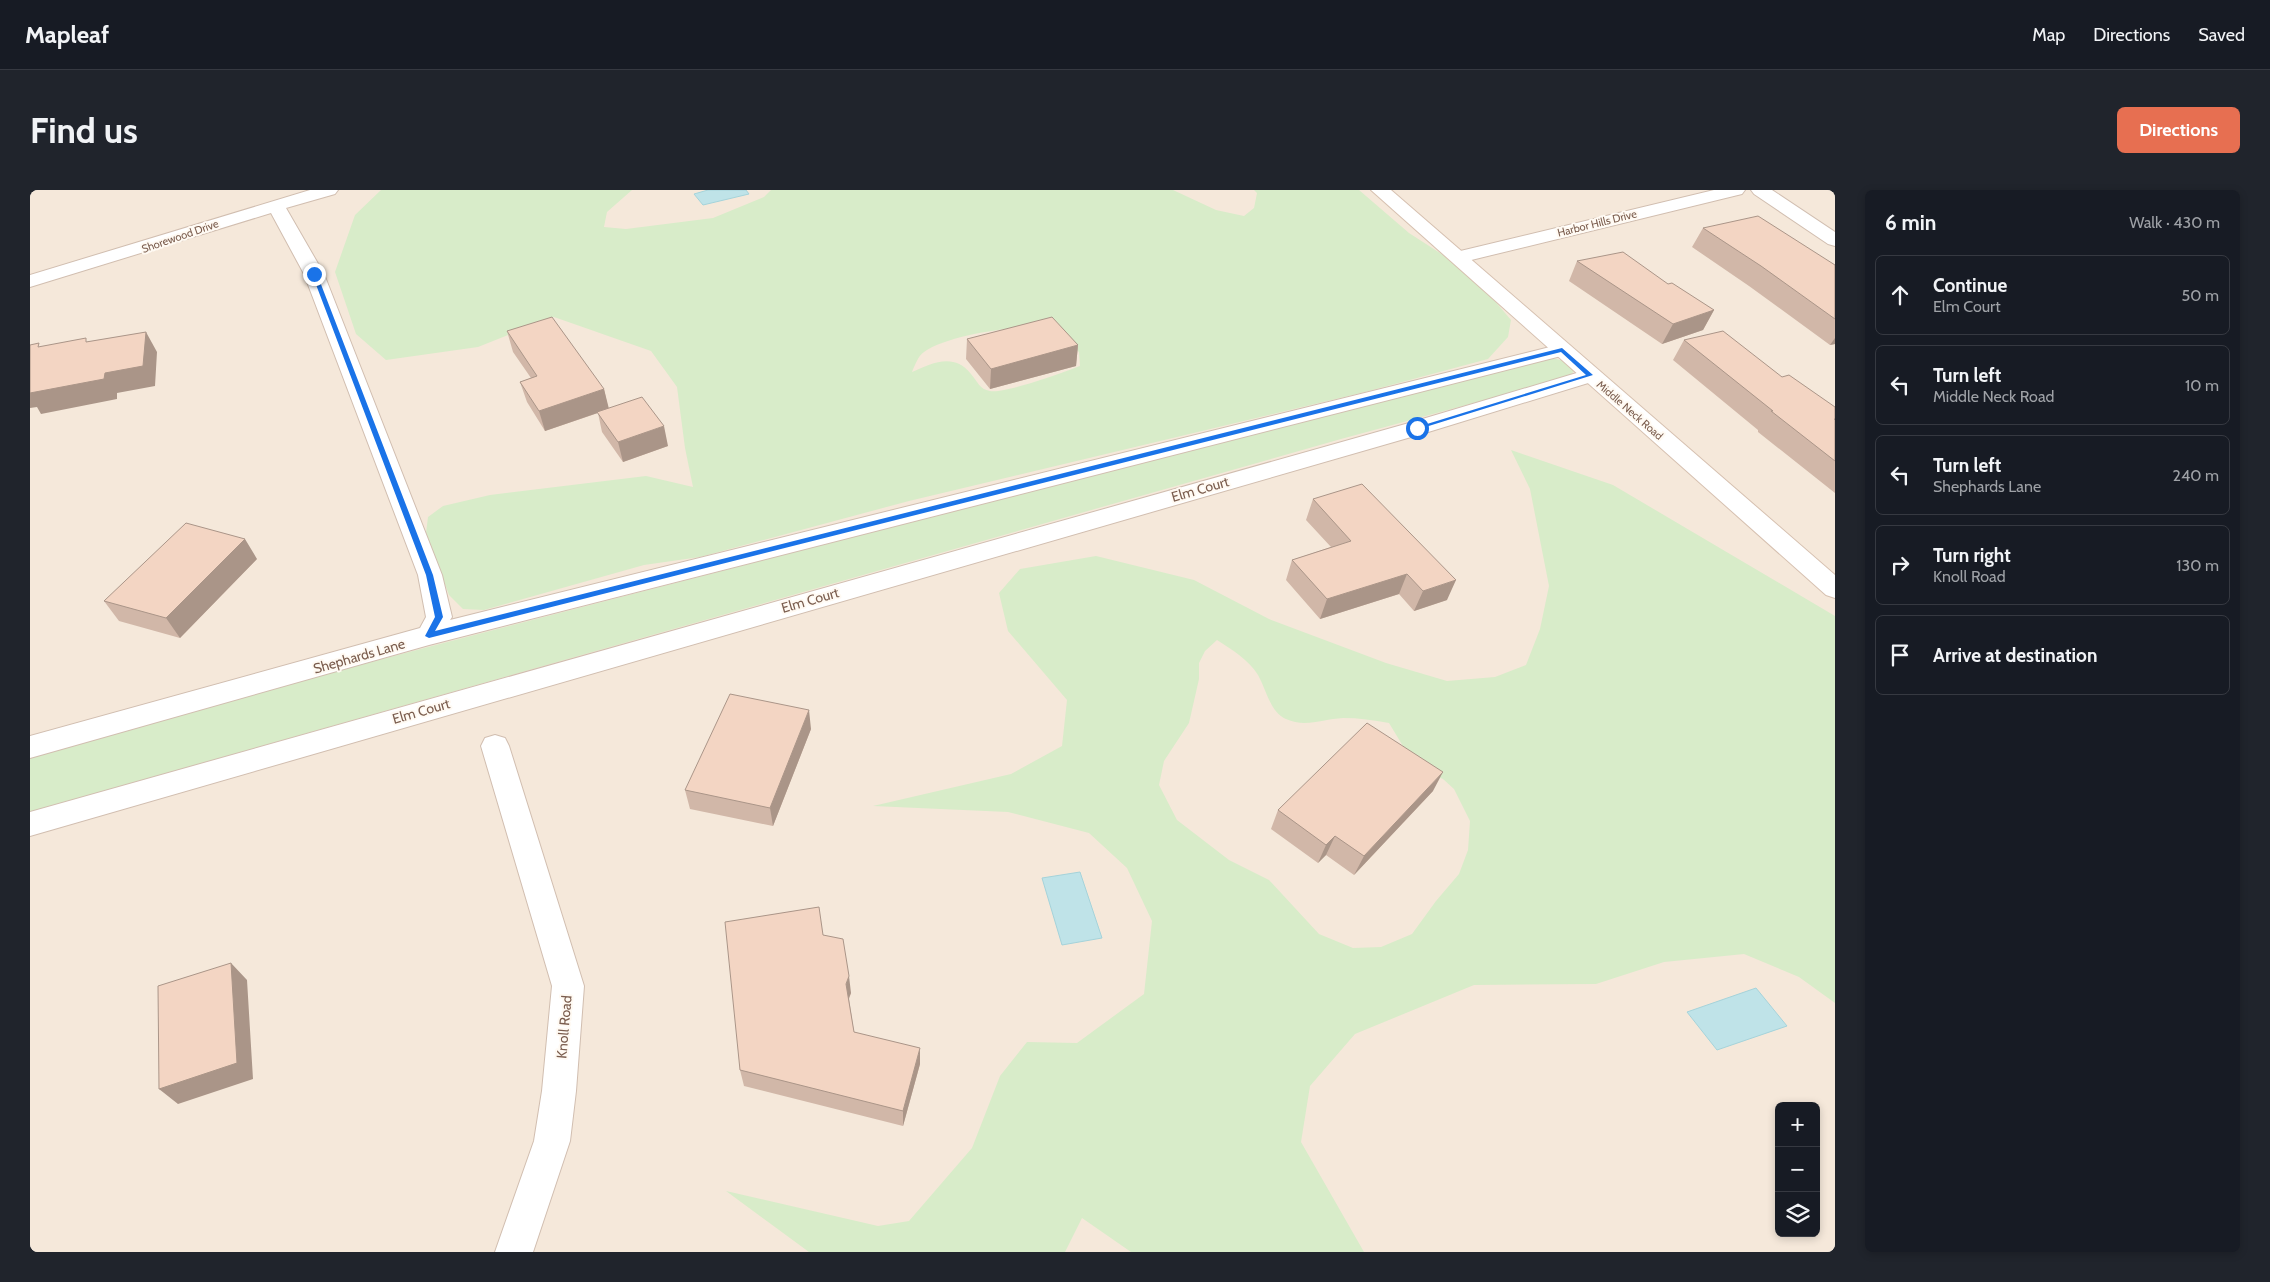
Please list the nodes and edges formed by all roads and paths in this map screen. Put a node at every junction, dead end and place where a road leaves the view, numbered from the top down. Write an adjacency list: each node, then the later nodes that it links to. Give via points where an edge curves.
1 (330, 190): 5 (street, Shorewood Drive)
2 (1380, 190): 7 (street, Middle Neck Road)
3 (1736, 190): 7 (street, Harbor Hills Drive)
4 (1760, 190): 6 (street)
5 (276, 206): 8 (street, Shorewood Drive); 12 (street, via 314,274 430,575 439,617)
6 (1835, 240)
7 (1459, 257): 9 (street, Middle Neck Road)
8 (30, 281)
9 (1562, 350): 10 (street, Middle Neck Road); 12 (street, Shephards Lane)
10 (1590, 375): 11 (street, Middle Neck Road); 15 (street, Elm Court, via 1417,428)
11 (1835, 589)
12 (429, 636): 14 (street, Shephards Lane)
13 (495, 746): 16 (street, Knoll Road, via 568,986 552,1142)
14 (30, 747)
15 (30, 824)
16 (514, 1252)

